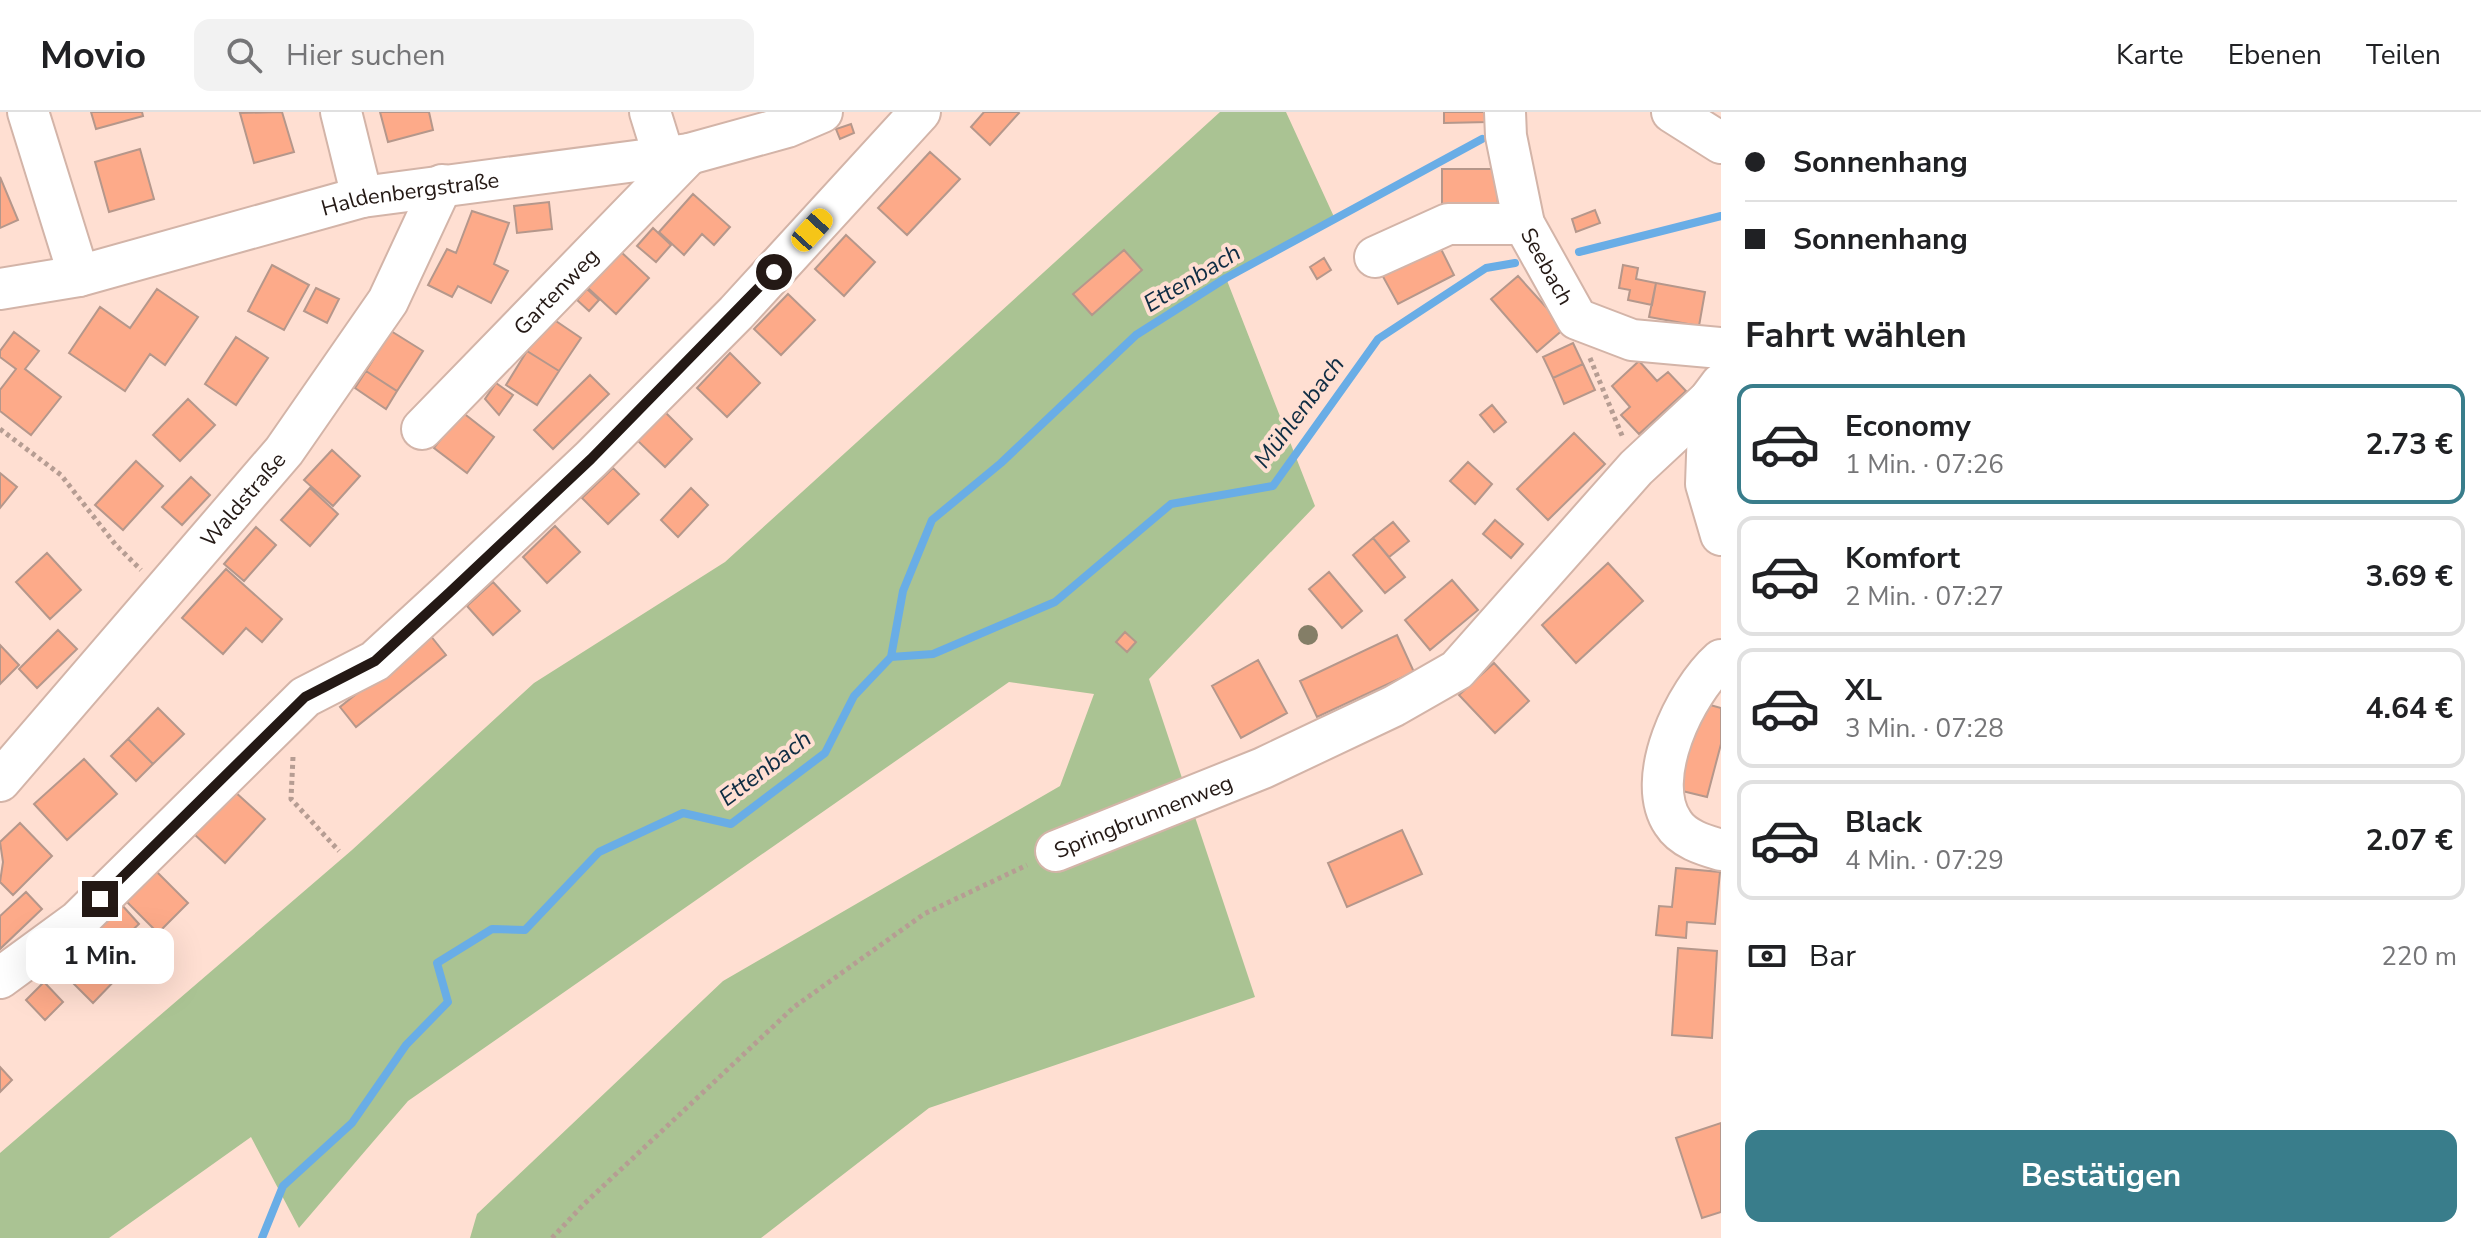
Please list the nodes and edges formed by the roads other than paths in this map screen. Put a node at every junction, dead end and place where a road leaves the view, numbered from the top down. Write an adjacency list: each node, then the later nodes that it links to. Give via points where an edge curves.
1 (28, 112): 14 (street)
2 (341, 112): 11 (street)
3 (650, 112): 9 (street)
4 (822, 112): 9 (street, Haldenbergstraße, via 787,127)
5 (920, 112): 24 (street, via 736,313 591,459 375,661 305,697 78,921)
6 (1505, 112): 12 (street, Seebach)
7 (1672, 112): 8 (street)
8 (1721, 143)
9 (676, 155): 10 (street, Haldenbergstraße); 18 (street, Gartenweg)
10 (442, 185): 11 (street, Haldenbergstraße); 21 (street, Waldstraße, via 388,301 284,451)
11 (362, 197): 14 (street, Haldenbergstraße)
12 (1524, 224): 13 (street, via 1448,224); 16 (street, Seebach, via 1577,319 1632,340)
13 (1375, 257)
14 (79, 276): 15 (street, Haldenbergstraße)
15 (0, 289)
16 (1721, 348)
17 (1715, 392): 19 (street, via 1706,484); 23 (street, Springbrunnenweg, via 1636,468 1457,670 1263,768)
18 (422, 429)
19 (1721, 535)
20 (1721, 660): 22 (street, via 1675,723 1660,795 1673,825 1694,841)
21 (0, 781)
22 (1721, 850)
23 (1056, 851)
24 (0, 978)

